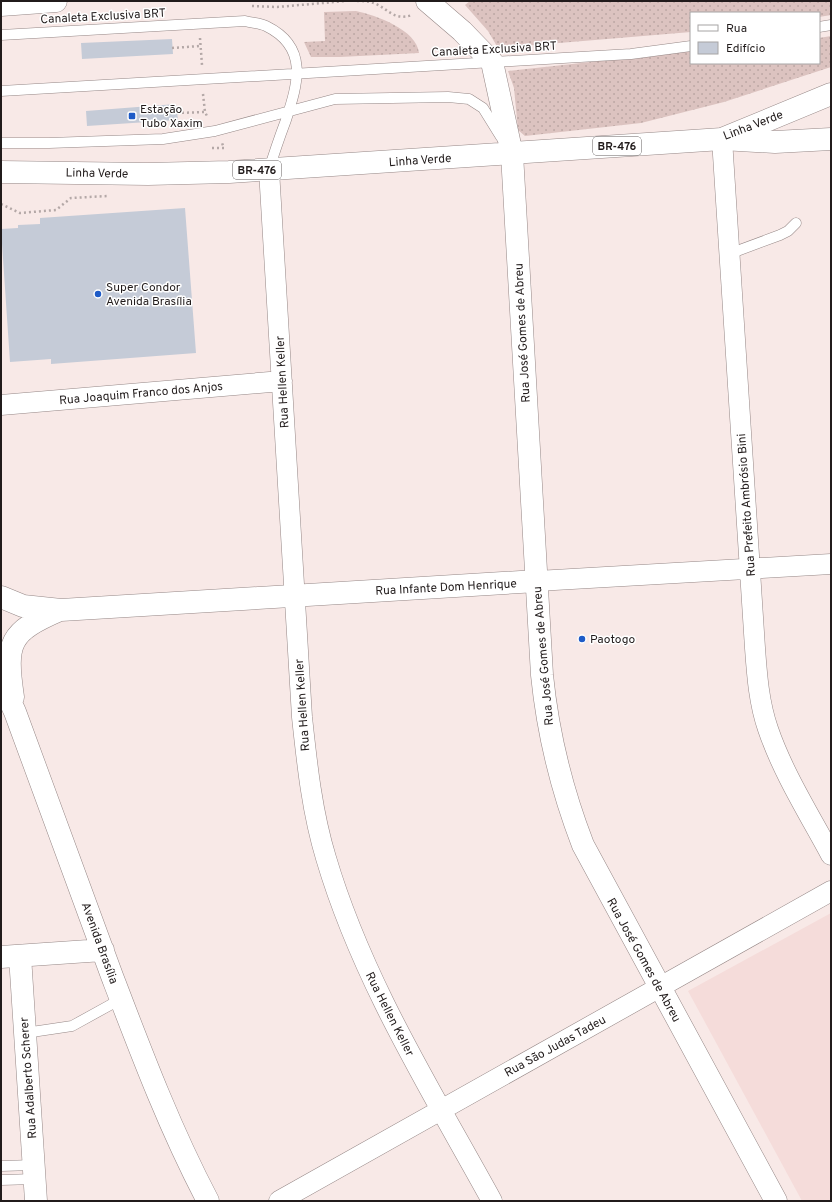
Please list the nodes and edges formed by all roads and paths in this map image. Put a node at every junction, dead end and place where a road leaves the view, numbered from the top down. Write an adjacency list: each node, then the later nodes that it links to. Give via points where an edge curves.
1 (56, 1): 4 (main road)
2 (346, 1): 5 (path, via 277,6)
3 (357, 1): 6 (path, via 371,2 400,17)
4 (1, 4)
5 (247, 5)
6 (421, 8): 13 (main road, via 462,31)
7 (831, 25): 8 (lane)
8 (820, 27)
9 (1, 35): 14 (lane, Canaleta Exclusiva BRT, via 245,21 265,26 282,37 294,54)
10 (200, 46): 12 (path)
11 (690, 46): 13 (lane, Canaleta Exclusiva BRT, via 631,54)
12 (172, 48)
13 (492, 62): 14 (lane, Canaleta Exclusiva BRT); 23 (main road, Rua José Gomes de Abreu)
14 (298, 74): 15 (lane, Canaleta Exclusiva BRT); 17 (lane, Canaleta Exclusiva BRT)
15 (1, 91)
16 (831, 94): 20 (main road, Linha Verde / BR-476)
17 (289, 111): 22 (lane, via 216,131 162,140); 23 (lane, via 335,99 448,96 469,99 483,108); 24 (lane, Canaleta Exclusiva BRT)
18 (205, 112): 19 (path)
19 (177, 113)
20 (722, 139): 21 (main road, via 775,142); 23 (main road, Linha Verde / BR-476); 29 (street, Rua Prefeito Ambrósio Bini)
21 (831, 139)
22 (1, 143)
23 (512, 154): 24 (main road, Linha Verde / BR-476); 34 (main road, Rua José Gomes de Abreu)
24 (269, 170): 25 (main road, Linha Verde / BR-476, via 185,174); 30 (street, Rua Hellen Keller)
25 (1, 172)
26 (1, 204): 27 (path, via 20,213)
27 (56, 210)
28 (796, 223): 29 (lane, via 780,235)
29 (729, 254): 33 (street, Rua Prefeito Ambrósio Bini)
30 (282, 381): 31 (street, Rua Joaquim Franco dos Anjos); 35 (street, Rua Hellen Keller)
31 (1, 405)
32 (831, 564): 33 (street, Rua Infante Dom Henrique)
33 (750, 568): 34 (street, Rua Infante Dom Henrique); 40 (street, Rua Prefeito Ambrósio Bini, via 757,675 768,729 791,782)
34 (537, 581): 35 (main road, Rua Infante Dom Henrique); 44 (main road, Rua José Gomes de Abreu, via 547,719 569,809 583,845)
35 (295, 596): 37 (main road, Rua Infante Dom Henrique); 47 (street, Rua Hellen Keller, via 306,755 325,857 370,977)
36 (1, 597): 37 (main road, Rua Infante Dom Henrique, via 23,606)
37 (61, 610): 39 (main road, Rua Infante Dom Henrique, via 22,630 10,649 9,667)
38 (1, 681): 39 (main road, Avenida Brasília)
39 (15, 712): 42 (main road, Avenida Brasília)
40 (831, 855)
41 (831, 891): 44 (street, Rua São Judas Tadeu)
42 (103, 950): 43 (main road); 45 (main road, Avenida Brasília)
43 (11, 956): 46 (main road, Rua Adalberto Scherer)
44 (659, 988): 47 (street, Rua São Judas Tadeu); 55 (main road, Rua José Gomes de Abreu)
45 (121, 999): 46 (lane, via 72,1026); 52 (main road, Avenida Brasília, via 173,1130)
46 (26, 1032): 49 (main road, Rua Adalberto Scherer)
47 (442, 1110): 53 (street, Rua São Judas Tadeu); 54 (street, Rua Hellen Keller)
48 (1, 1166): 49 (lane)
49 (34, 1172): 50 (lane); 51 (main road, Rua Adalberto Scherer)
50 (1, 1180)
51 (36, 1201)
52 (208, 1201)
53 (279, 1201)
54 (492, 1201)
55 (776, 1201)

